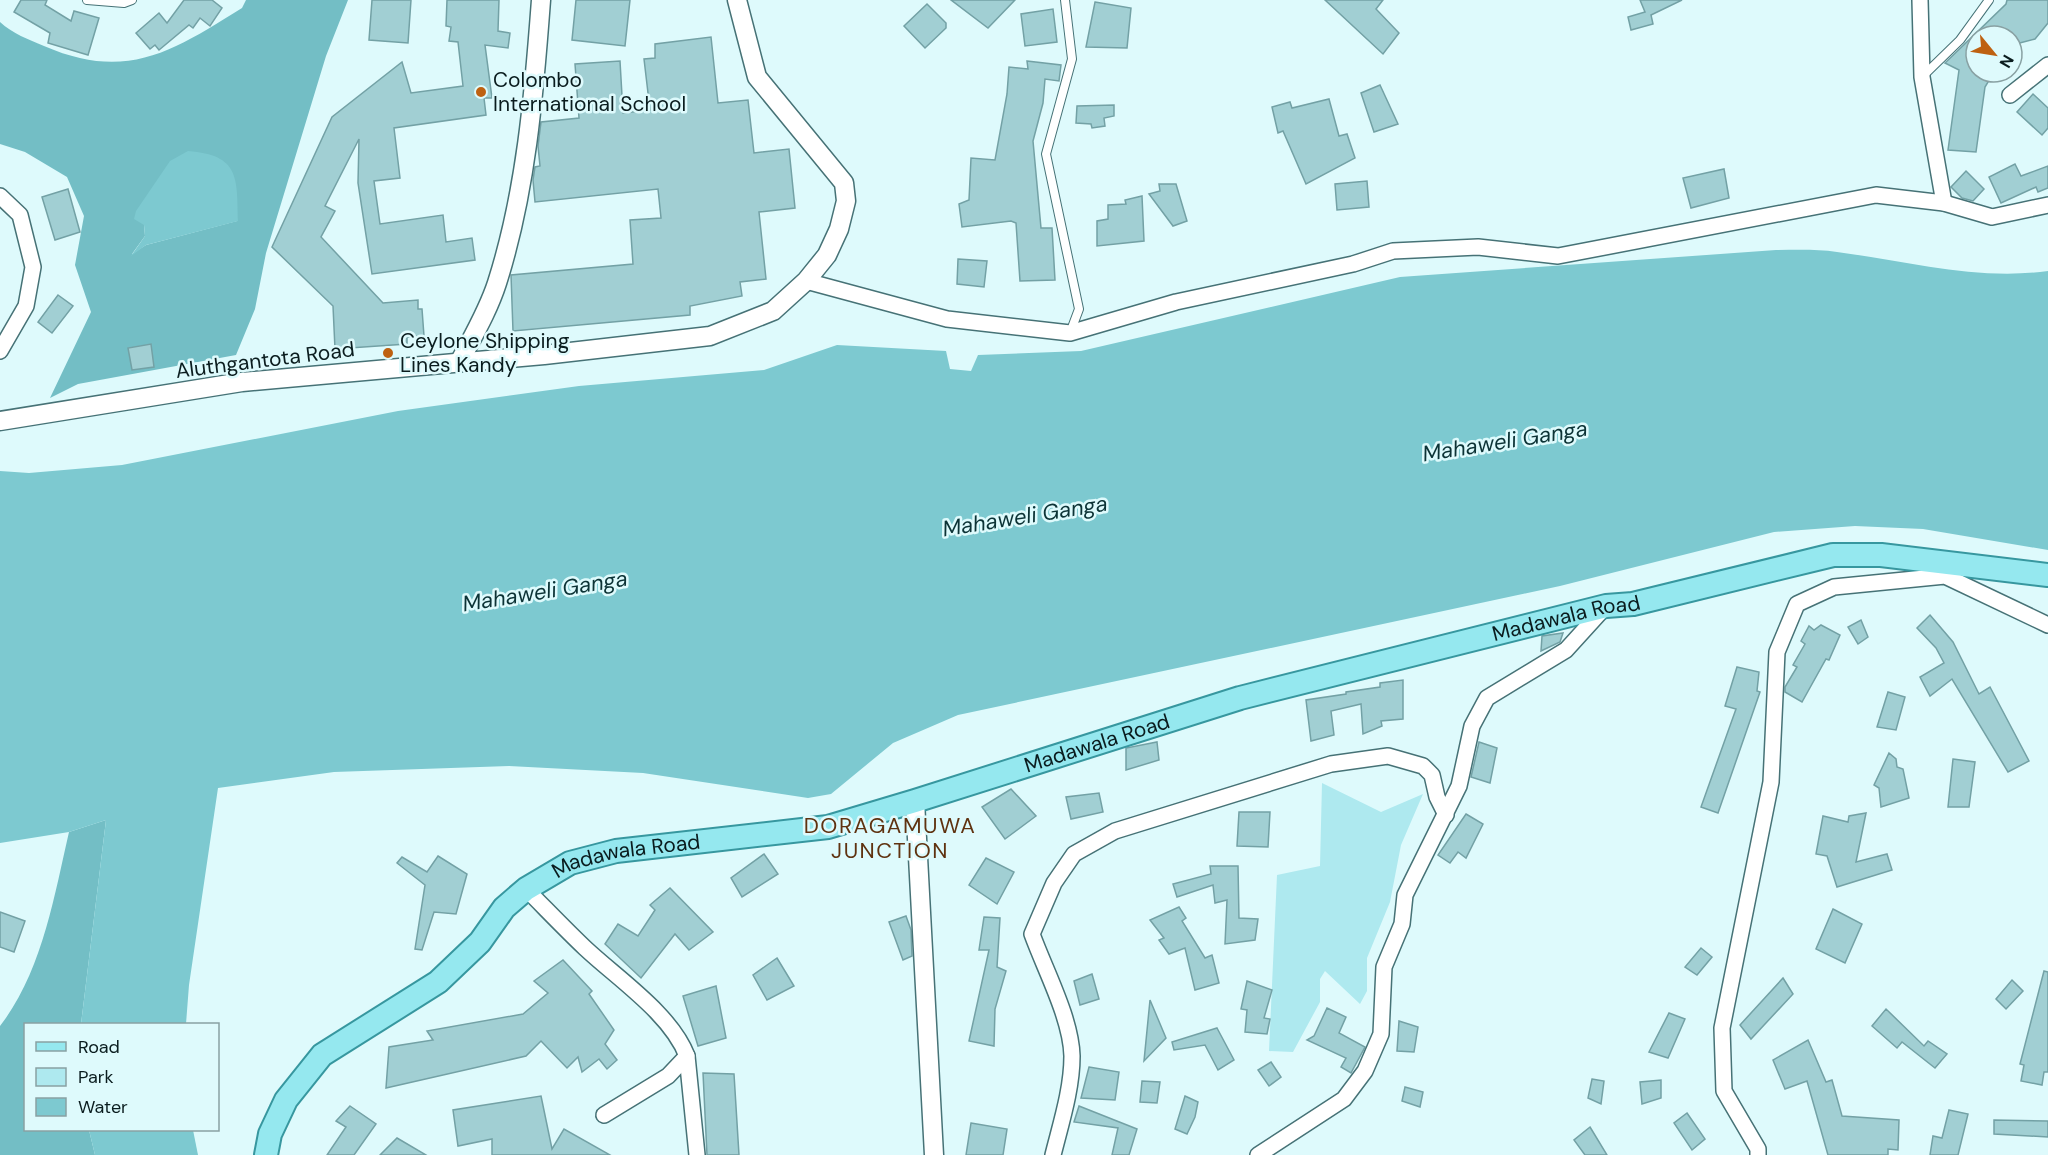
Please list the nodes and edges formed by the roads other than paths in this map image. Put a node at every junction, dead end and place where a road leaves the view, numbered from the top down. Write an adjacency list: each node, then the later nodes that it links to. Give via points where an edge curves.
1 (87, 0): 2 (lane)
2 (132, 0)
3 (541, 0): 17 (street, via 532,111 511,226 497,283)
4 (737, 0): 14 (street, Aluthgantota Road, via 757,77 844,183 846,201 839,229 827,255)
5 (1065, 0): 15 (lane, via 1072,59 1046,154 1079,309)
6 (1920, 0): 9 (street)
7 (1989, 0): 9 (lane, via 1960,40)
8 (2048, 65): 10 (street)
9 (1922, 77): 12 (street)
10 (2010, 95)
11 (0, 196): 16 (street, via 20,216 33,267 26,306)
12 (1944, 203): 13 (street, via 1992,217); 15 (street, via 1876,195 1558,256 1478,247 1393,251 1353,264 1176,302)
13 (2048, 205)
14 (806, 281): 15 (street, via 947,319); 17 (street, Aluthgantota Road, via 773,311 710,336)
15 (1070, 333)
16 (0, 351)
17 (460, 361): 18 (street, Aluthgantota Road, via 242,382)
18 (0, 421)
19 (2048, 575): 20 (main road, Madawala Road, via 1881,555 1833,555 1633,604)
20 (1606, 606): 22 (main road, Madawala Road, via 1240,698); 23 (street, via 1566,650 1486,698 1472,726 1460,786)
21 (2048, 625): 32 (street, via 1945,576 1834,587 1797,604 1777,652 1770,782 1722,1028 1724,1091)
22 (915, 801): 24 (main road, Madawala Road, via 828,827 616,851 570,863); 29 (street)
23 (1446, 815): 30 (street, via 1432,775 1423,766 1388,756 1331,764 1126,828 1074,854 1054,883 1032,934 1066,1023 1072,1055 1068,1095); 31 (street, via 1405,895 1402,924 1384,967 1381,1034 1365,1071 1344,1099)
24 (526, 889): 25 (street, via 658,1015 682,1043); 27 (main road, Madawala Road, via 504,908 480,942 438,982 322,1055 286,1100 270,1134)
25 (687, 1056): 26 (street, via 668,1076); 28 (street)
26 (604, 1115)
27 (266, 1155)
28 (697, 1155)
29 (934, 1155)
30 (1053, 1155)
31 (1258, 1155)
32 (1758, 1155)

